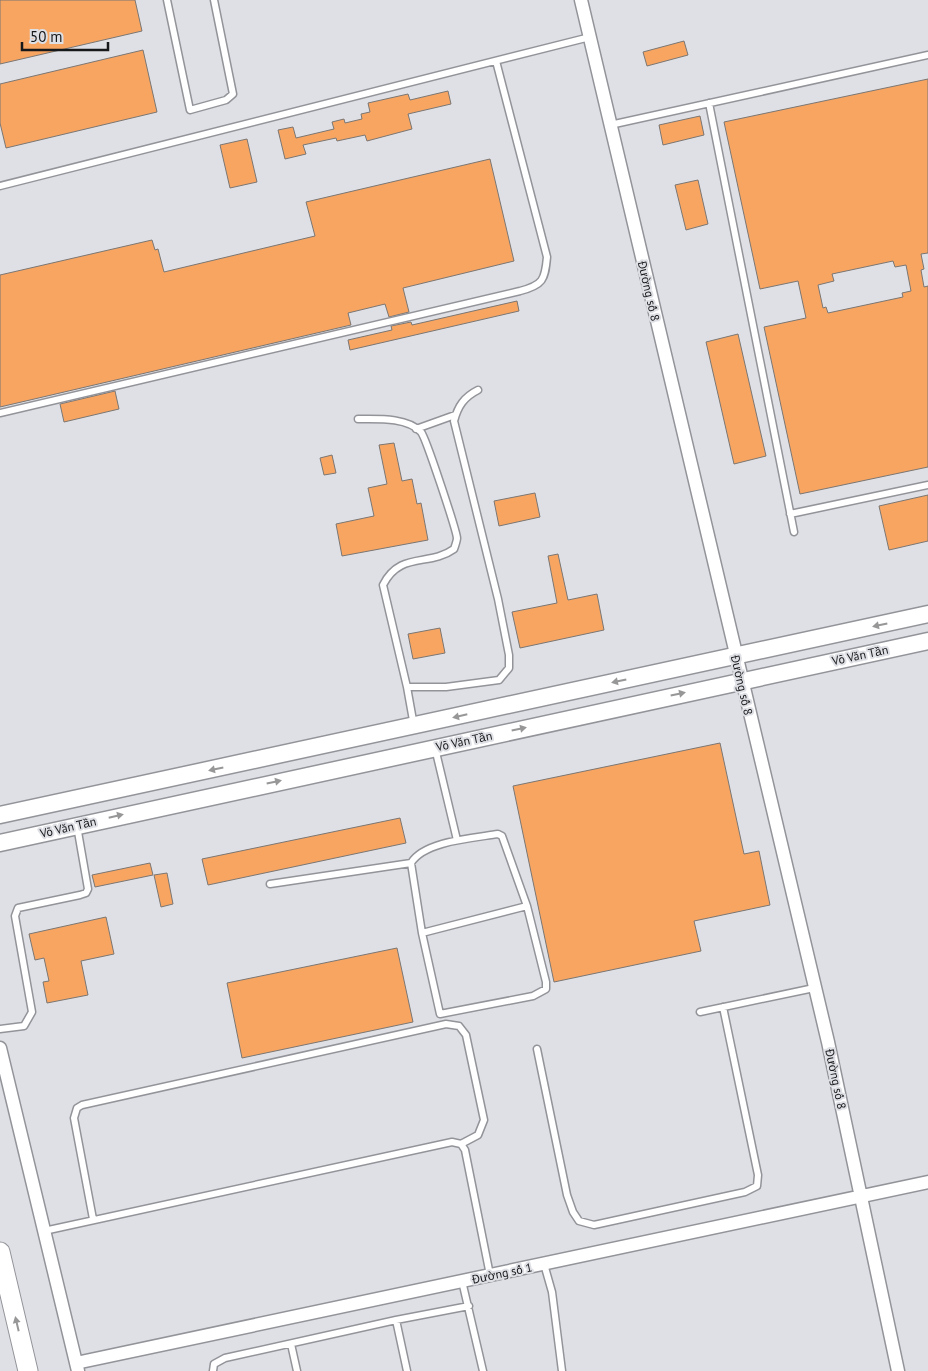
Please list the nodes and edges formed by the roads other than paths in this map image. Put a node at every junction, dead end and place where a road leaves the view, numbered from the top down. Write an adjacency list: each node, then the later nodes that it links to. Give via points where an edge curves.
1 (167, 0): 2 (lane, via 190,110 226,100 233,94)
2 (214, 0)
3 (581, 0): 4 (street, Đường số 8)
4 (590, 37): 6 (lane); 8 (street, Đường số 8)
5 (928, 54): 7 (lane)
6 (496, 61): 9 (lane); 11 (lane, via 547,256 544,277 539,284 525,290)
7 (709, 103): 8 (lane); 16 (lane)
8 (610, 125): 20 (street, Đường số 8)
9 (0, 186)
10 (478, 390): 12 (lane, via 458,406)
11 (0, 413)
12 (455, 415): 14 (lane); 22 (lane, via 498,599 509,655 508,668 499,680 446,687)
13 (358, 419): 14 (lane, via 383,419)
14 (416, 429): 22 (lane, via 421,433 457,538 454,549 446,554 404,562 389,573 383,585)
15 (928, 485): 16 (lane)
16 (790, 514): 17 (lane)
17 (794, 532)
18 (928, 614): 20 (street, Võ Văn Tần, one-way to 20)
19 (928, 641): 21 (street, Võ Văn Tần)
20 (735, 656): 21 (street, Đường số 8); 23 (street, Võ Văn Tần, one-way to 23)
21 (741, 681): 24 (street, Võ Văn Tần, one-way to 21); 33 (street, Đường số 8)
22 (407, 687): 23 (lane)
23 (414, 727): 25 (street, Võ Văn Tần, one-way to 25)
24 (435, 747): 26 (street, Võ Văn Tần, one-way to 24); 27 (lane)
25 (0, 815)
26 (77, 825): 28 (street, Võ Văn Tần); 36 (lane, via 88,889 80,895 18,908 15,916 32,1012 24,1026)
27 (457, 840): 29 (lane, via 421,852); 31 (lane, via 502,836)
28 (0, 843)
29 (411, 863): 30 (lane); 32 (lane)
30 (270, 884)
31 (527, 906): 32 (lane); 32 (lane, via 546,982 542,992 533,996 440,1014)
32 (422, 933)
33 (814, 988): 34 (lane); 41 (street, Đường số 8)
34 (723, 1007): 35 (lane); 38 (lane, via 758,1176 757,1186 745,1192 602,1223 579,1221 567,1195)
35 (700, 1012)
36 (0, 1030)
37 (0, 1048): 43 (street)
38 (537, 1049)
39 (461, 1144): 42 (lane, via 452,1142); 42 (lane, via 478,1135 484,1120 466,1035 459,1026 446,1024 82,1105 77,1108 74,1118); 46 (lane, via 465,1150)
40 (928, 1182): 41 (street, Đường số 1)
41 (862, 1196): 45 (street, Đường số 1); 58 (street, Đường số 8)
42 (94, 1219): 43 (lane)
43 (44, 1231): 51 (street)
44 (0, 1252): 52 (main road, one-way to 44)
45 (544, 1264): 46 (street, Đường số 1); 57 (lane, via 552,1292)
46 (490, 1275): 47 (street, Đường số 1)
47 (462, 1281): 48 (lane); 51 (street, Đường số 1)
48 (469, 1306): 49 (lane); 56 (lane)
49 (396, 1320): 50 (lane); 55 (lane)
50 (291, 1344): 53 (lane, via 219,1360); 54 (lane)
51 (77, 1367)
52 (28, 1371)
53 (212, 1371)
54 (297, 1371)
55 (407, 1371)
56 (483, 1371)
57 (562, 1371)
58 (898, 1371)

